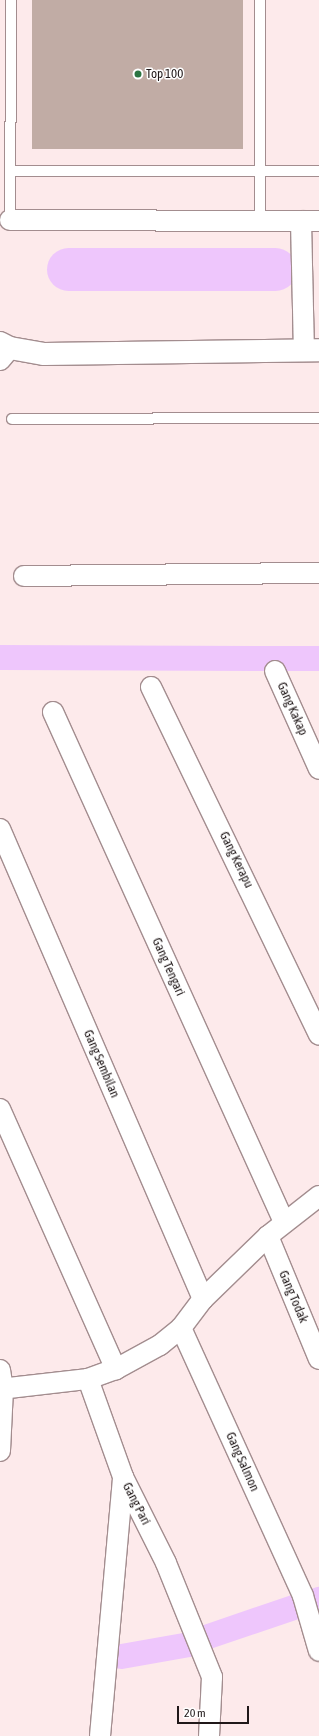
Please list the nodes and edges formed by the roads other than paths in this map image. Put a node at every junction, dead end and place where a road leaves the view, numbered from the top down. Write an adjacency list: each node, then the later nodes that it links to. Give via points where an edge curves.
1 (11, 0): 3 (lane)
2 (260, 0): 4 (lane)
3 (10, 171): 4 (lane); 6 (lane)
4 (260, 171): 5 (lane); 7 (lane)
5 (319, 171)
6 (10, 220): 7 (street)
7 (260, 221): 8 (street)
8 (310, 221): 10 (street)
9 (3, 350): 10 (main road, via 44,354)
10 (311, 350)
11 (319, 418): 12 (lane)
12 (12, 419)
13 (319, 573): 14 (street)
14 (24, 576)
15 (274, 671): 18 (street, Gang Kakap)
16 (151, 687): 20 (street, Gang Kerapu)
17 (53, 712): 23 (street, Gang Tengari)
18 (319, 769)
19 (0, 828): 25 (street, Gang Sembilan)
20 (319, 1035)
21 (0, 1109): 28 (street)
22 (319, 1196): 23 (street)
23 (284, 1222): 24 (street)
24 (268, 1236): 25 (street); 27 (street, Gang Todak)
25 (203, 1299): 26 (street)
26 (181, 1328): 28 (street, via 160,1345); 34 (street, Gang Salmon, via 303,1596)
27 (319, 1359)
28 (116, 1369): 30 (street)
29 (0, 1370): 31 (street)
30 (88, 1379): 31 (street); 33 (street, Gang Pari)
31 (2, 1389): 32 (street)
32 (0, 1451)
33 (123, 1477): 35 (street); 36 (street, Gang Pari, via 166,1563 212,1677)
34 (319, 1651)
35 (100, 1736)
36 (209, 1736)

